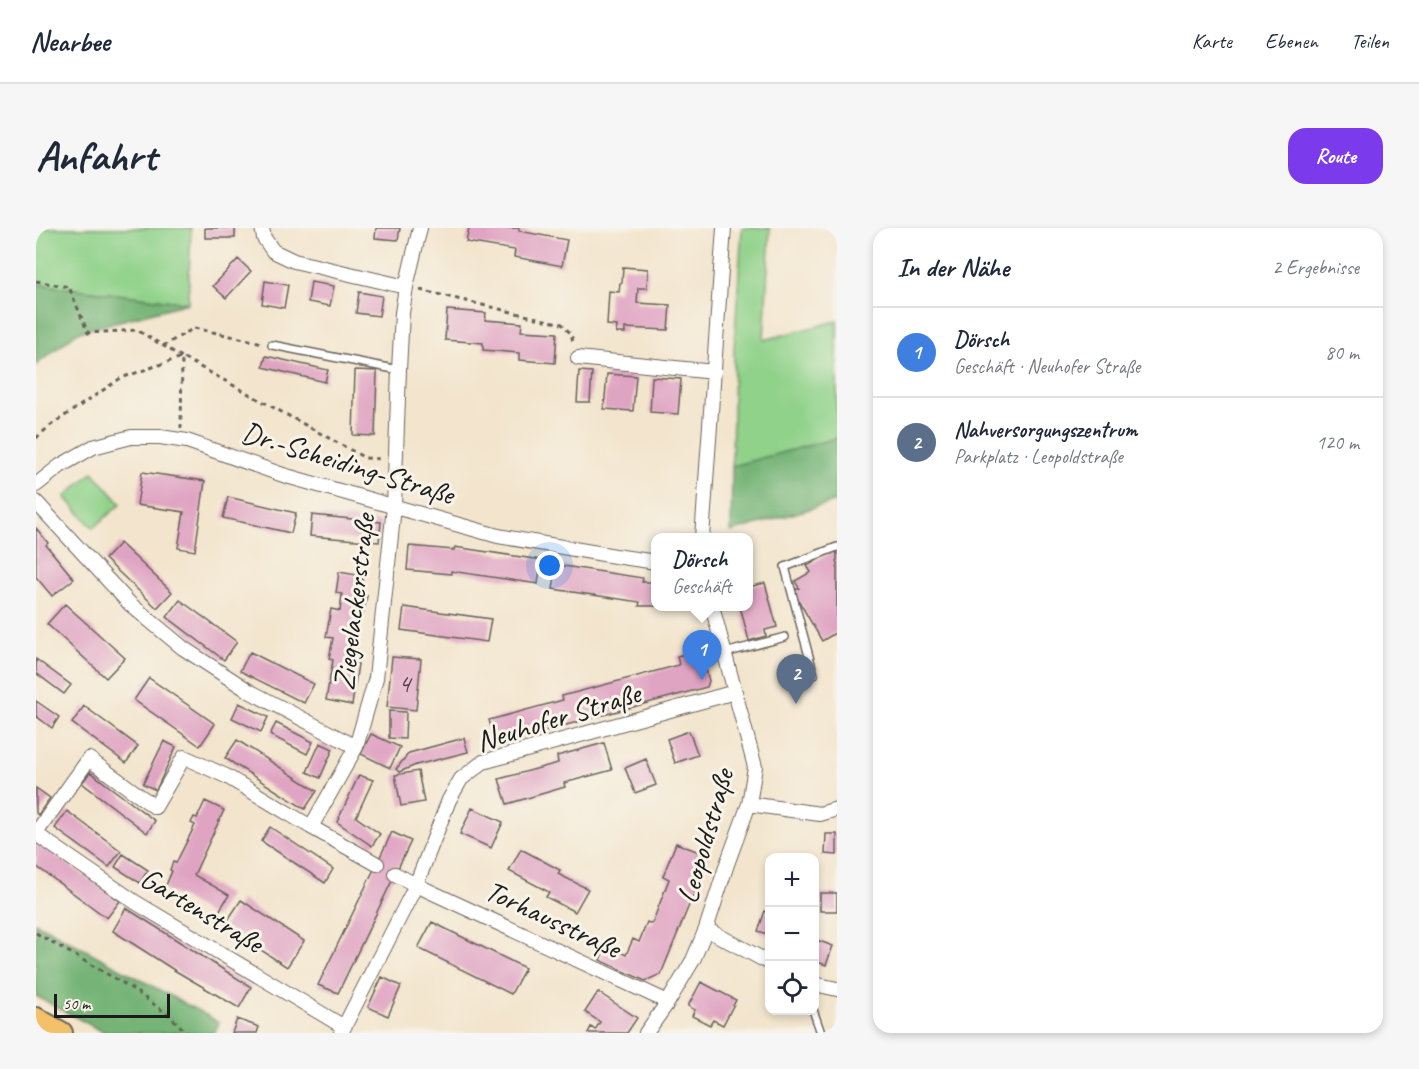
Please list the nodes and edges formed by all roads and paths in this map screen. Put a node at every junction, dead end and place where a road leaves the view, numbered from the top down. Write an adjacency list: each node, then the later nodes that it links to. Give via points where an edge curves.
1 (262, 228): 5 (street, via 273,251 294,261)
2 (420, 228): 5 (street, Ziegelackerstraße)
3 (724, 228): 11 (street)
4 (36, 281): 7 (path, via 69,287 88,333 137,330)
5 (406, 286): 9 (path, via 562,324 571,334); 10 (street, Ziegelackerstraße)
6 (272, 345): 7 (path, via 194,328); 10 (lane)
7 (163, 346): 8 (path)
8 (182, 357): 12 (path, via 121,378); 13 (path); 14 (path, via 365,458)
9 (578, 358): 11 (street)
10 (399, 370): 14 (street, Ziegelackerstraße)
11 (714, 372): 18 (street)
12 (36, 438)
13 (181, 440): 15 (street, Dr.-Scheiding-Straße, via 131,437 93,447); 17 (street, Dr.-Scheiding-Straße)
14 (396, 460): 17 (street, Ziegelackerstraße)
15 (36, 485)
16 (36, 502): 26 (street, via 130,604 183,648 249,691)
17 (394, 507): 20 (street, Dr.-Scheiding-Straße, via 498,536); 26 (street, Ziegelackerstraße, via 376,678)
18 (702, 533)
19 (837, 547): 24 (lane, via 785,567)
20 (651, 561)
21 (713, 611): 23 (street, Leopoldstraße)
22 (785, 637): 23 (lane)
23 (725, 653): 25 (street, Leopoldstraße)
24 (814, 675)
25 (735, 692): 27 (street, Leopoldstraße, via 755,766); 33 (street, Neuhofer Straße, via 483,762 461,779 449,800)
26 (356, 747): 29 (street, Ziegelackerstraße)
27 (749, 804): 28 (street, via 820,814); 34 (street, Leopoldstraße)
28 (837, 809)
29 (311, 827): 30 (street, Gartenstraße, via 226,776 184,757 156,807 89,759); 31 (street)
30 (36, 833): 42 (street, Gartenstraße, via 135,902)
31 (377, 864)
32 (395, 874): 33 (street)
33 (416, 885): 39 (street, Torhausstraße); 42 (street, Neuhofer Straße)
34 (706, 929): 36 (street); 39 (street, Leopoldstraße)
35 (36, 933): 44 (path, via 128,986)
36 (766, 961)
37 (819, 985): 38 (street)
38 (837, 989)
39 (668, 1002): 45 (street, Leopoldstraße)
40 (814, 1015): 46 (lane)
41 (36, 1019): 43 (main road)
42 (343, 1030)
43 (61, 1033)
44 (187, 1033)
45 (646, 1033)
46 (821, 1033)

